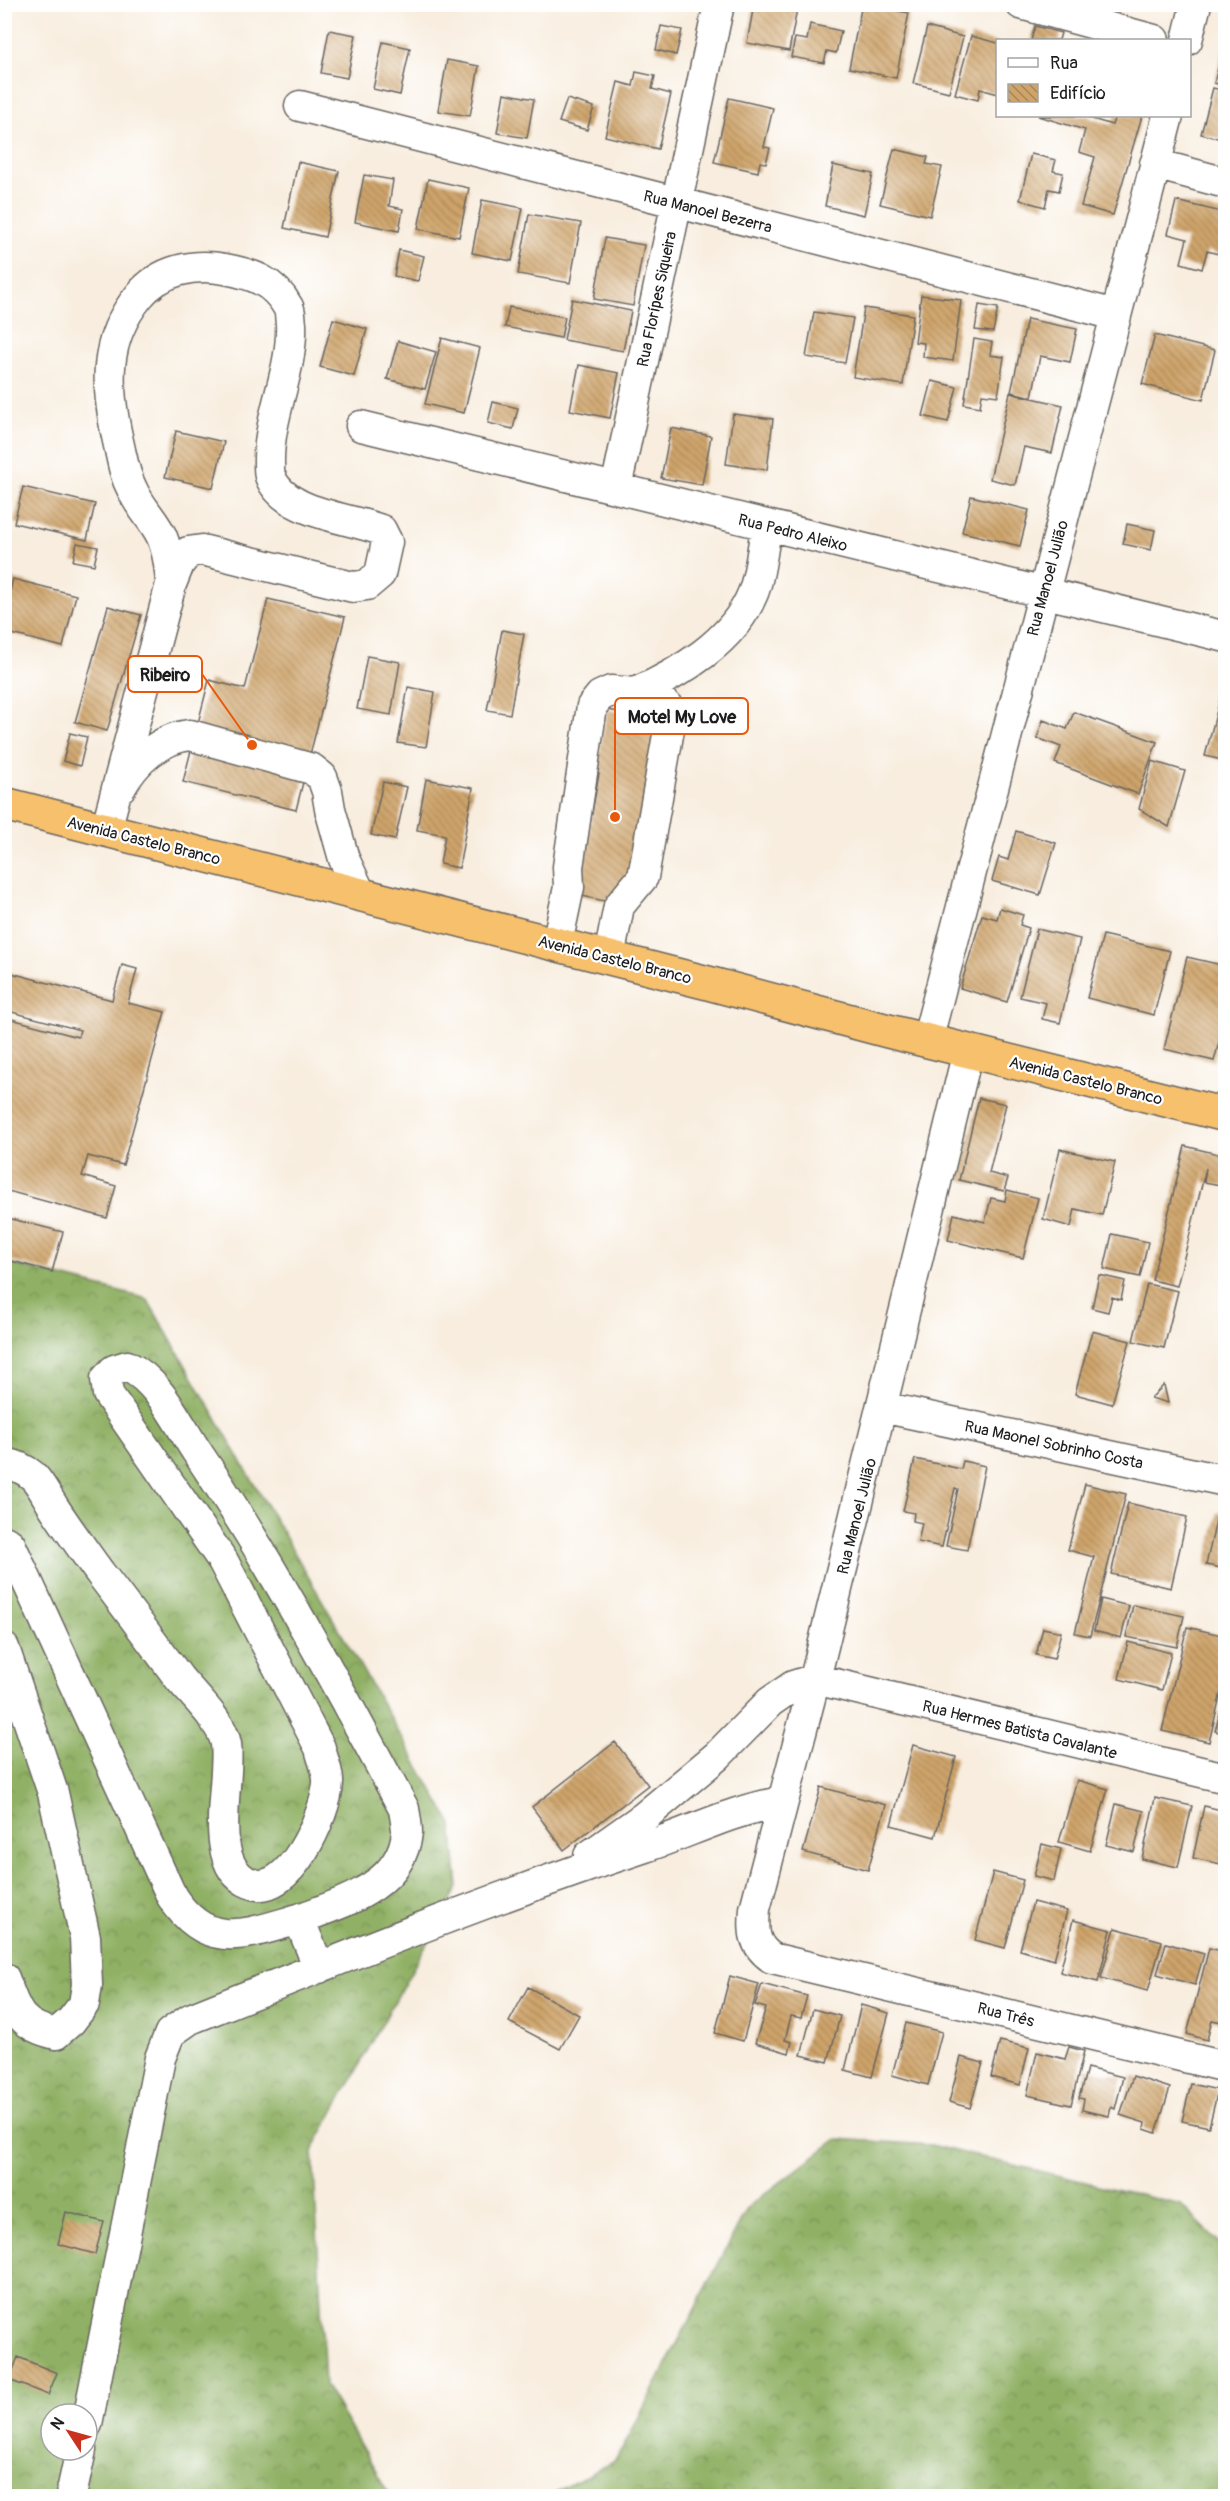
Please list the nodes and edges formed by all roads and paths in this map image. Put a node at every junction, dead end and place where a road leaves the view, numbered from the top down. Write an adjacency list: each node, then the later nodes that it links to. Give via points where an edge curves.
1 (719, 4): 10 (street, Rua Florípes Siqueira)
2 (1021, 4): 4 (street)
3 (1196, 4): 5 (street)
4 (1150, 39)
5 (1187, 39)
6 (300, 106): 10 (street, Rua Manoel Bezerra)
7 (1168, 117): 8 (street, Rua Manoel Julião)
8 (1155, 164): 9 (street); 11 (street, Rua Manoel Julião)
9 (1226, 183)
10 (676, 203): 11 (street, Rua Manoel Bezerra); 13 (street, Rua Florípes Siqueira)
11 (1116, 315): 16 (street, Rua Manoel Julião)
12 (361, 426): 13 (street, Rua Pedro Aleixo)
13 (616, 488): 14 (street, Rua Pedro Aleixo)
14 (767, 525): 16 (street, Rua Pedro Aleixo); 18 (street, via 753,593 740,617 691,664)
15 (171, 584): 15 (street, via 161,536 125,473 109,381 112,348 123,315 147,285 180,268 215,267 249,274 276,288 290,309 291,338 269,448 270,476 282,494 303,508 381,530 387,542 380,574 367,585 353,586 202,550 188,552); 19 (street)
16 (1044, 591): 17 (street, Rua Pedro Aleixo); 25 (street, Rua Manoel Julião)
17 (1226, 637)
18 (635, 693): 23 (street, via 611,692 600,696 592,706 568,867 570,887); 24 (street, via 655,696 667,706 671,718 643,877 619,906)
19 (115, 797): 21 (street); 22 (street, via 138,763 174,737 190,735 312,769 322,777 344,859)
20 (4, 804): 21 (highway, Avenida Castelo Branco)
21 (106, 830): 22 (highway, Avenida Castelo Branco)
22 (361, 895): 23 (highway, Avenida Castelo Branco)
23 (557, 944): 24 (highway, Avenida Castelo Branco)
24 (609, 957): 25 (highway, Avenida Castelo Branco)
25 (927, 1041): 26 (highway, Avenida Castelo Branco)
26 (968, 1051): 27 (highway, Avenida Castelo Branco); 28 (street, Rua Manoel Julião)
27 (1226, 1114)
28 (882, 1407): 30 (street, Rua Maonel Sobrinho Costa); 33 (street, Rua Manoel Julião)
29 (4, 1464): 37 (street, via 12,1464 33,1476 78,1543 219,1727 226,1743 224,1845 228,1863 240,1879 257,1886 272,1884 287,1873 320,1816 329,1782 320,1748 223,1561 108,1394 106,1379 114,1370 127,1366 141,1372 228,1497 321,1653 404,1809 407,1832 400,1856 383,1880 360,1896)
30 (1226, 1481)
31 (4, 1541): 37 (street, via 25,1574 171,1897 183,1915 200,1927 242,1936)
32 (4, 1648): 40 (street, via 53,1793 85,1937 84,2004 56,2034 38,2030 23,2020 14,2007)
33 (815, 1679): 34 (street, Rua Hermes Batista Cavalante); 35 (street, Rua Manoel Julião); 36 (street, via 794,1686 770,1702 717,1756 644,1817)
34 (1226, 1778)
35 (783, 1802): 36 (street, via 754,1806 654,1845); 38 (street, Rua Manoel Julião, via 753,1929 755,1942 763,1952)
36 (558, 1876): 39 (street)
37 (299, 1919): 39 (street)
38 (787, 1962): 41 (street, Rua Três)
39 (319, 1968): 42 (street, via 190,2019 170,2033 160,2058)
40 (4, 1978)
41 (1226, 2067)
42 (91, 2402)
43 (78, 2462): 44 (street)
44 (71, 2496)

